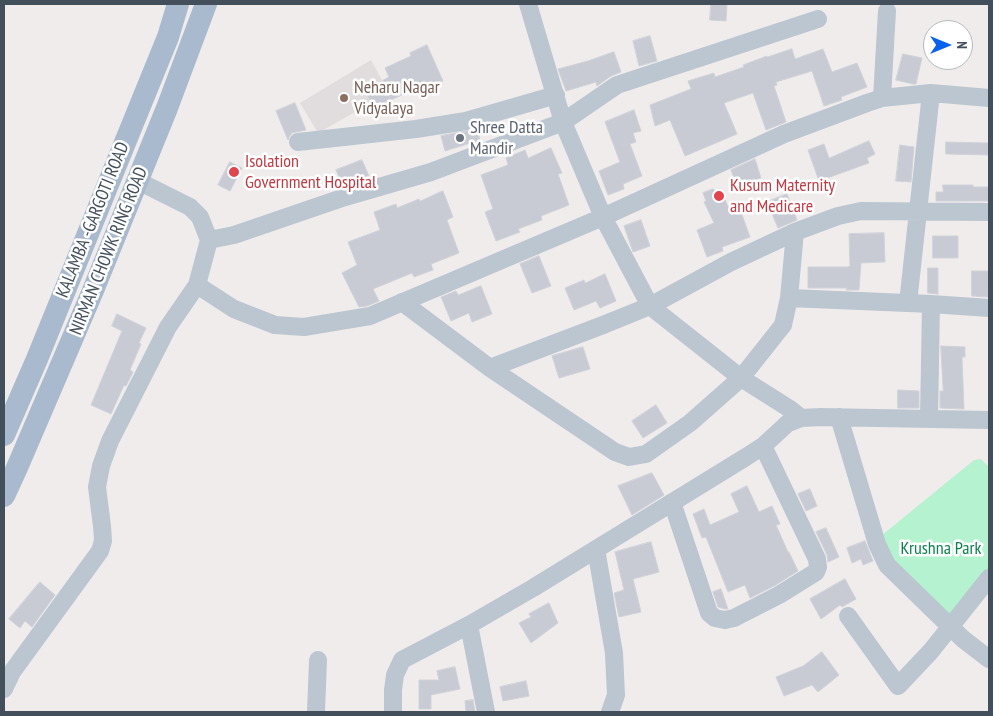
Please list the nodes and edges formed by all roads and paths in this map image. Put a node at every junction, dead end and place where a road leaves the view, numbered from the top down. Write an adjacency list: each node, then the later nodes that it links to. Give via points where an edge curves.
1 (178, 4): 31 (main road, KALAMBA -GARGOTI ROAD, via 168,37)
2 (206, 4): 12 (main road, NIRMAN CHOWK RING ROAD)
3 (528, 4): 7 (street)
4 (887, 11): 8 (street)
5 (818, 19): 10 (street, via 618,86)
6 (931, 93): 8 (street); 9 (street); 13 (street)
7 (556, 95): 10 (street); 11 (street, via 466,121)
8 (882, 98): 15 (street, via 784,134)
9 (989, 98)
10 (563, 122): 15 (street); 17 (street, via 431,172)
11 (298, 142)
12 (138, 181): 17 (street, via 190,207 200,217); 33 (main road, NIRMAN CHOWK RING ROAD)
13 (918, 212): 14 (street); 16 (street, via 861,211); 21 (street)
14 (989, 212)
15 (603, 217): 20 (street); 23 (street)
16 (795, 232): 19 (street); 23 (street)
17 (209, 240): 18 (street)
18 (197, 285): 20 (street, via 234,310 275,325 304,327 370,316); 42 (street, via 168,327 110,441 97,487 103,541 100,551 12,672)
19 (789, 298): 21 (street); 26 (street, via 783,325)
20 (402, 302): 25 (street)
21 (908, 303): 22 (street)
22 (931, 304): 24 (street); 29 (street)
23 (650, 306): 25 (street); 26 (street)
24 (989, 308)
25 (490, 368): 26 (street, via 615,452 629,457 646,454 690,423)
26 (741, 378): 28 (street)
27 (839, 417): 28 (street); 29 (street); 39 (street, via 877,544 887,565)
28 (801, 418): 32 (street, via 788,423)
29 (929, 419): 30 (street)
30 (989, 420)
31 (4, 435)
32 (763, 446): 34 (street); 34 (street, via 818,567 816,572 780,595 734,618 725,620 709,613)
33 (4, 496)
34 (672, 502): 35 (street)
35 (596, 549): 38 (street); 46 (street, via 614,653 616,695)
36 (989, 578): 39 (street)
37 (848, 616): 39 (street, via 898,686)
38 (469, 625): 44 (street, via 402,660 395,674); 45 (street)
39 (950, 627): 40 (street)
40 (989, 659)
41 (318, 660): 43 (street)
42 (4, 689)
43 (316, 712)
44 (393, 712)
45 (486, 712)
46 (610, 712)

